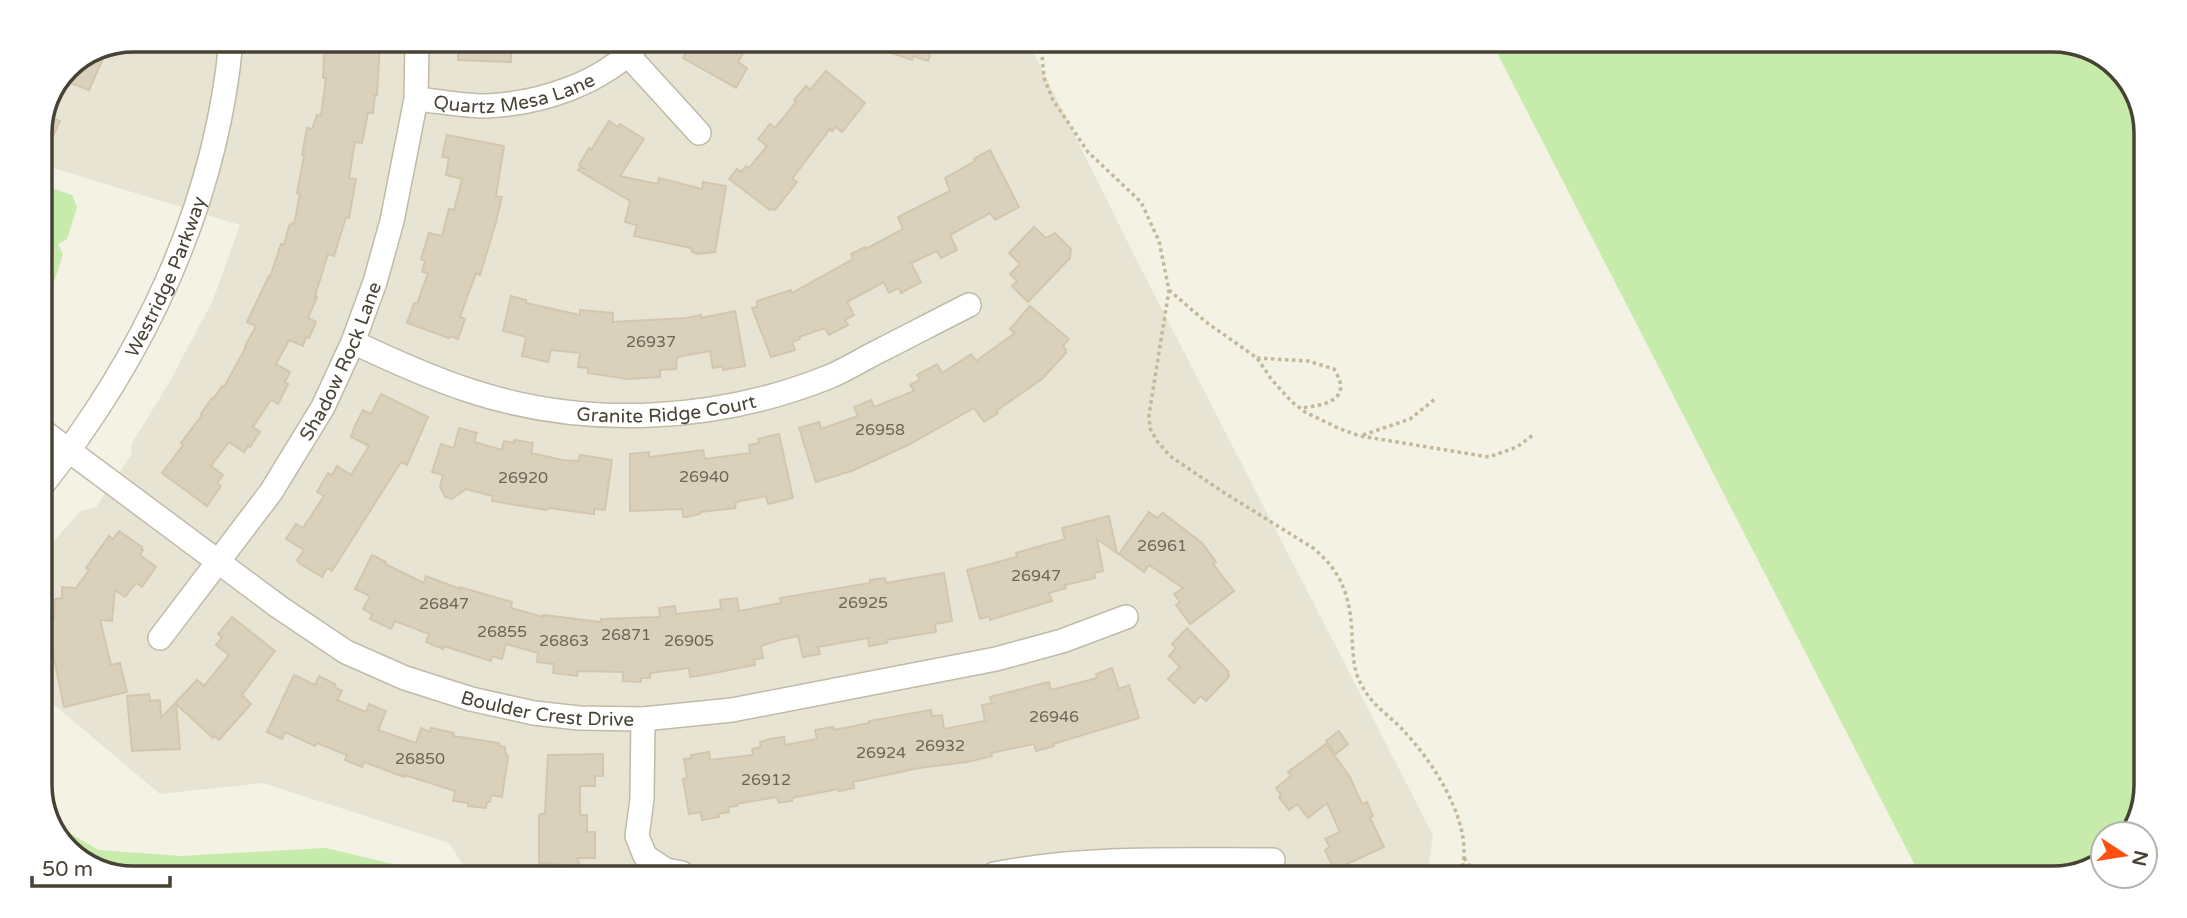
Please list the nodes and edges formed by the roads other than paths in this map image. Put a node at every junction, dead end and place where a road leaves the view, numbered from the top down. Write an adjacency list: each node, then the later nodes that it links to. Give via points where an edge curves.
1 (229, 52): 10 (street, Westridge Parkway, via 210,159 182,248 119,378)
2 (416, 52): 5 (street, Shadow Rock Lane)
3 (630, 52): 5 (street, Quartz Mesa Lane, via 593,78 521,103 482,106)
4 (636, 52): 6 (street)
5 (415, 99): 8 (street, Shadow Rock Lane, via 392,221)
6 (699, 133)
7 (969, 305): 8 (street, Granite Ridge Court, via 833,375 740,403 679,414 611,416 519,404 419,372)
8 (352, 342): 12 (street, Shadow Rock Lane, via 296,453)
9 (53, 438): 10 (street, Boulder Crest Drive)
10 (70, 450): 11 (street, Westridge Parkway); 12 (street, Boulder Crest Drive)
11 (53, 472)
12 (220, 561): 14 (street, Shadow Rock Lane); 15 (street, Boulder Crest Drive, via 346,652 405,678 534,713)
13 (1126, 617): 15 (street, Boulder Crest Drive, via 996,659 732,710)
14 (160, 638)
15 (643, 719): 17 (street, via 642,799 636,835 645,856)
16 (1273, 860): 18 (street, via 1126,859)
17 (660, 866)
18 (1046, 866)

